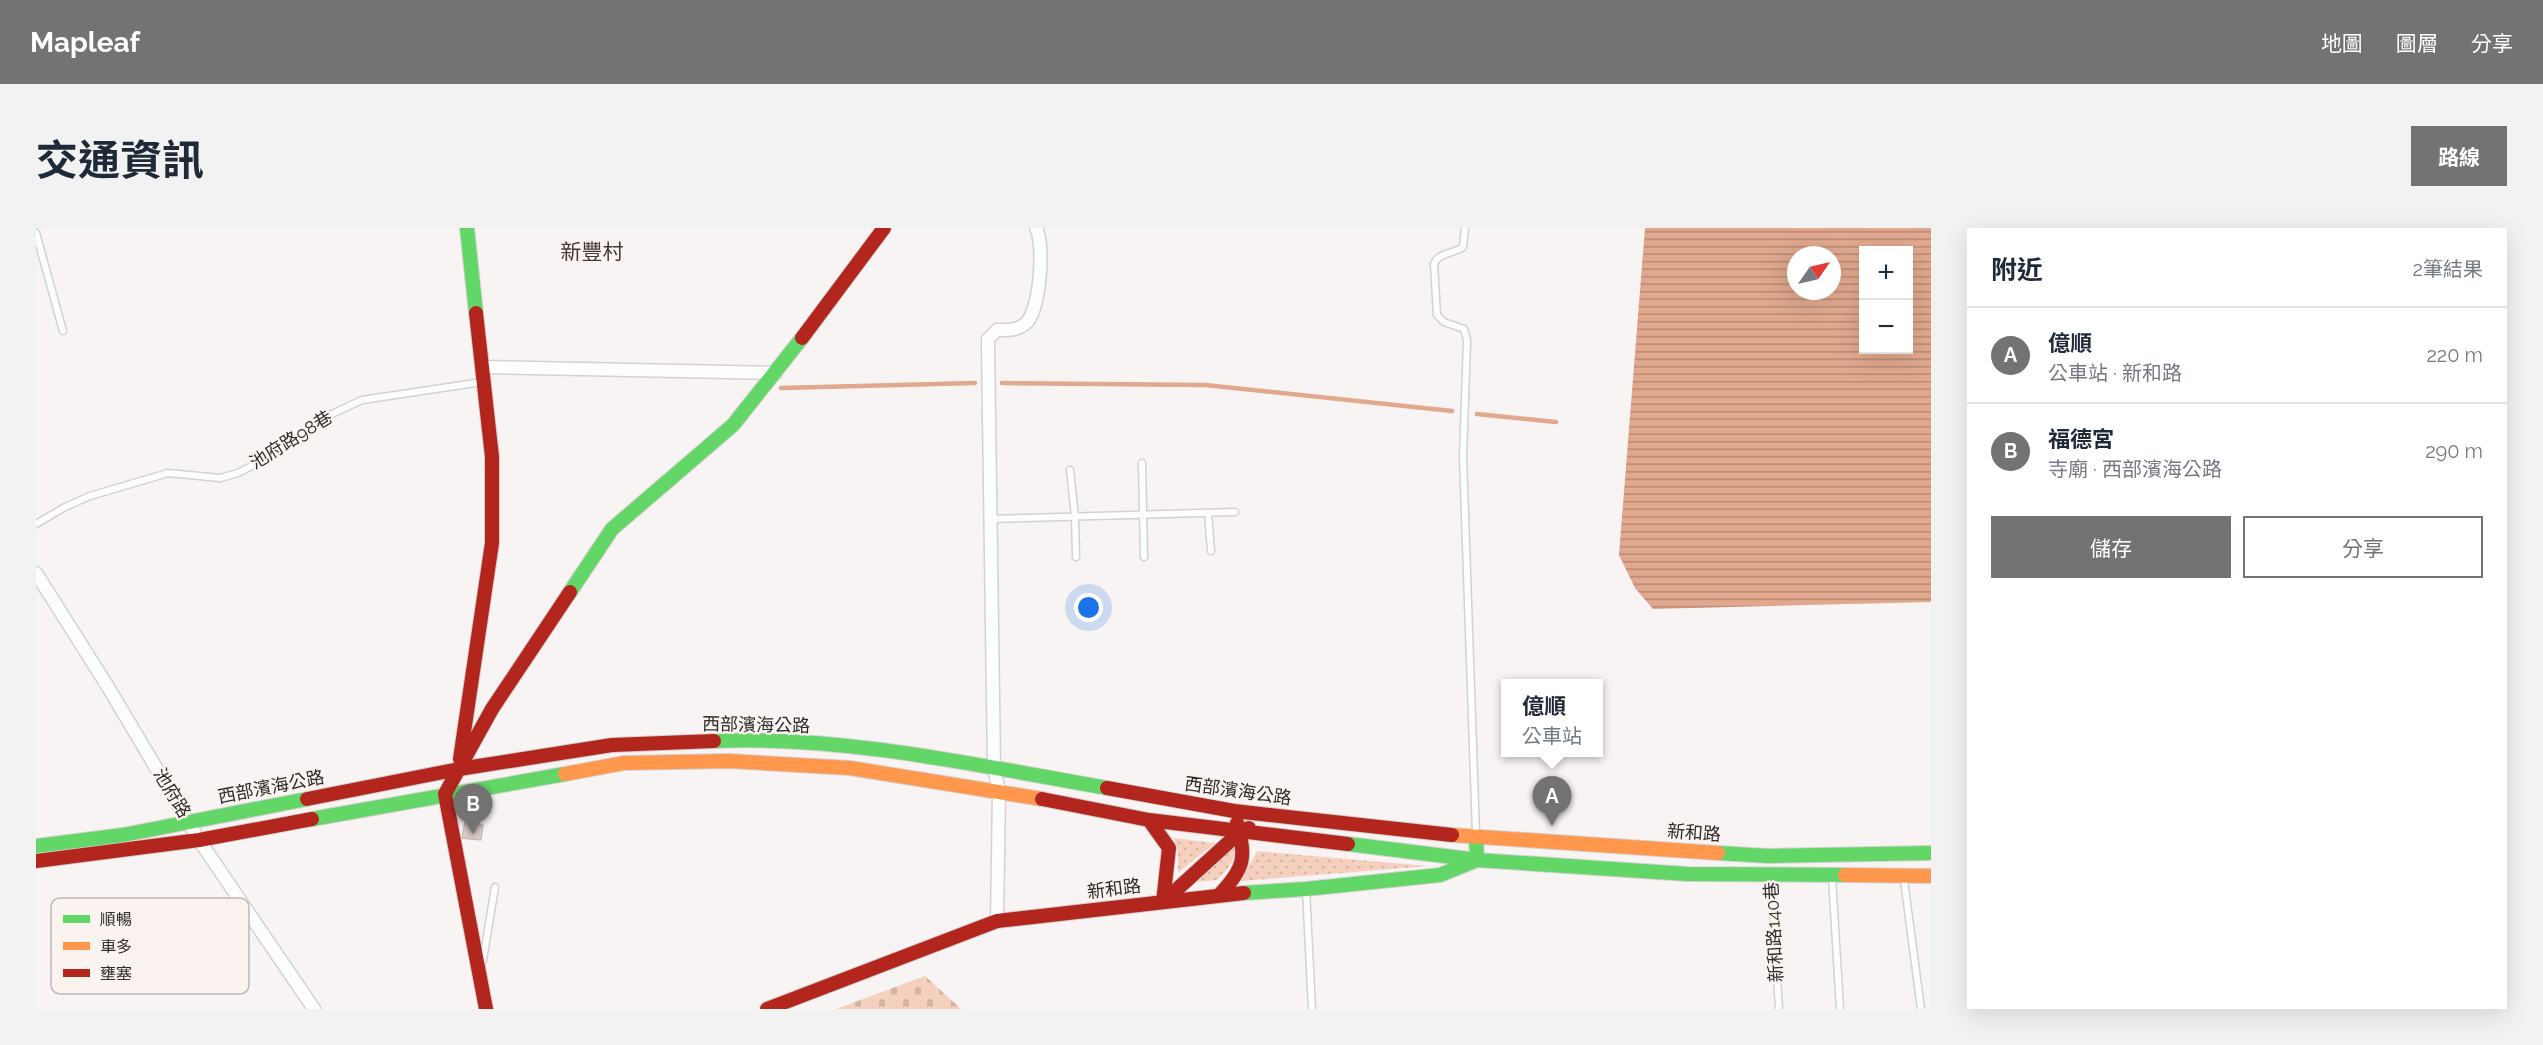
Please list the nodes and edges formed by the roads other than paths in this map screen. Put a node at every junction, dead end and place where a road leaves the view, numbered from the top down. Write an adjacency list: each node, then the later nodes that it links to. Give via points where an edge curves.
1 (467, 228): 7 (main road)
2 (884, 228): 8 (main road)
3 (1036, 228): 16 (street, via 1041,242 1041,266 1031,315 1027,323 1016,329 997,330 988,339)
4 (1465, 228): 32 (lane, via 1463,247 1441,255 1434,264 1437,315 1464,329 1467,340 1463,457)
5 (36, 233): 6 (lane)
6 (63, 331)
7 (482, 367): 8 (street); 9 (main road)
8 (776, 373): 24 (main road, via 733,425 612,530 492,709)
9 (483, 382): 17 (lane, 池府路98巷, via 362,400 332,414 238,473 220,478 168,473 90,496); 24 (main road, via 492,457 492,543)
10 (1142, 463): 14 (lane)
11 (1070, 470): 15 (lane)
12 (1235, 512): 13 (lane)
13 (1208, 513): 14 (lane); 18 (lane)
14 (1144, 514): 15 (lane); 20 (lane)
15 (1075, 517): 16 (lane); 19 (lane)
16 (991, 519): 23 (street)
17 (36, 524)
18 (1210, 551)
19 (1076, 557)
20 (1144, 557)
21 (36, 573): 22 (street, 池府路)
22 (40, 587): 30 (street, 池府路)
23 (994, 768): 24 (main road, 西部濱海公路, via 861,748 750,740 612,745); 25 (street); 27 (main road, 西部濱海公路)
24 (459, 769): 26 (main road); 30 (main road, 西部濱海公路)
25 (999, 791): 26 (main road, 西部濱海公路, via 850,768 729,761 624,763); 29 (main road, 西部濱海公路); 49 (street)
26 (445, 794): 33 (main road, 西部濱海公路); 50 (main road)
27 (1234, 811): 28 (main road, 西部濱海公路); 31 (main road)
28 (1274, 816): 31 (main road); 32 (main road, 西部濱海公路)
29 (1149, 820): 31 (main road, 西部濱海公路); 47 (main road, via 1169,848)
30 (189, 821): 33 (street, 池府路); 34 (main road, 西部濱海公路, via 123,835)
31 (1240, 832): 37 (main road, 西部濱海公路); 45 (main road, via 1245,848 1242,866); 47 (main road)
32 (1476, 837): 36 (main road, 新和路); 37 (main road)
33 (199, 840): 38 (main road, 西部濱海公路); 46 (street, 池府路)
34 (36, 846)
35 (1931, 853): 36 (main road, 新和路)
36 (1769, 856): 39 (lane, 新和路140巷)
37 (1477, 860): 39 (main road, 新和路); 44 (main road, 新和路, via 1440,875)
38 (36, 861)
39 (1771, 876): 40 (main road, 新和路); 55 (lane, 新和路140巷)
40 (1832, 876): 42 (main road, 新和路); 56 (lane)
41 (1931, 876): 42 (main road, 新和路)
42 (1904, 877): 57 (lane)
43 (495, 887): 50 (lane)
44 (1306, 889): 45 (main road, 新和路); 54 (lane)
45 (1220, 894): 47 (main road, 新和路)
46 (238, 898)
47 (1163, 902): 49 (main road, 新和路)
48 (249, 913): 51 (street, 池府路)
49 (997, 921): 53 (main road, 新和路)
50 (480, 978): 52 (main road)
51 (314, 1009)
52 (486, 1009)
53 (767, 1009)
54 (1312, 1009)
55 (1779, 1009)
56 (1840, 1009)
57 (1921, 1009)

